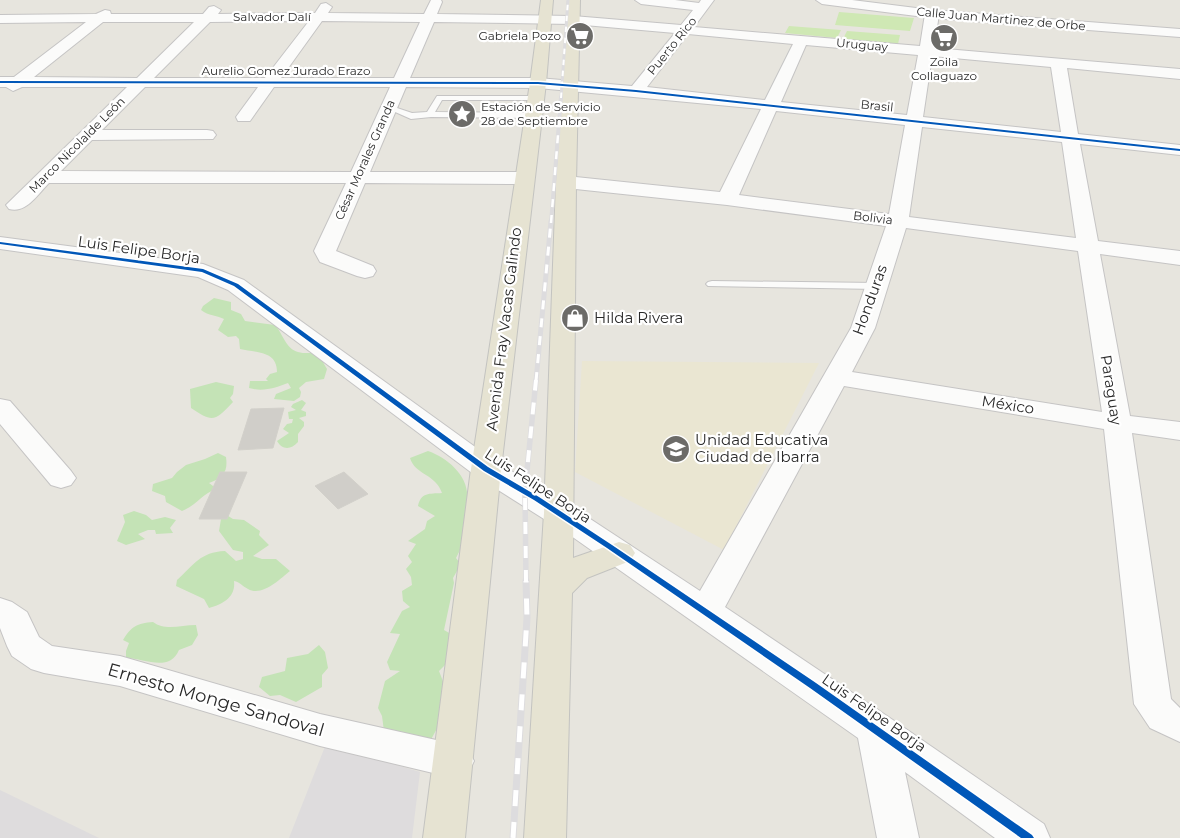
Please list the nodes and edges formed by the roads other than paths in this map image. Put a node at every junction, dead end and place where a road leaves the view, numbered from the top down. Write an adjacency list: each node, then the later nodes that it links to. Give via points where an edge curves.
1 (224, 0): 15 (street, Marco Nicolalde León)
2 (331, 0): 16 (street)
3 (437, 0): 17 (street, César Morales Granda)
4 (547, 0): 19 (main road, Avenida Fray Vacas Galindo)
5 (574, 0): 20 (main road)
6 (641, 0): 8 (street)
7 (822, 0): 9 (street, Calle Juan Martinez de Orbe)
8 (706, 3): 21 (street, Puerto Rico)
9 (869, 3): 12 (street, Calle Juan Martinez de Orbe)
10 (16, 5): 13 (street)
11 (117, 6): 14 (street)
12 (932, 14): 22 (street, Calle Juan Martinez de Orbe); 24 (street, Honduras)
13 (0, 15)
14 (102, 17): 15 (street, Salvador Dalí); 18 (street, Salvador Dalí); 28 (street)
15 (206, 17): 16 (street, Salvador Dalí); 29 (street, Marco Nicolalde León)
16 (319, 17): 17 (street, Salvador Dalí); 30 (street)
17 (429, 17): 19 (street, Salvador Dalí); 31 (street, César Morales Granda)
18 (0, 19)
19 (545, 19): 20 (street, Uruguay); 36 (main road, Avenida Fray Vacas Galindo)
20 (574, 20): 21 (street, Uruguay); 32 (main road)
21 (685, 31): 23 (street, Uruguay); 34 (street, Puerto Rico)
22 (1180, 33)
23 (802, 39): 24 (street, Uruguay); 37 (street)
24 (927, 50): 25 (street, Uruguay); 41 (street, Honduras)
25 (1058, 62): 26 (street, Uruguay); 44 (street, Paraguay)
26 (1180, 74)
27 (0, 82): 28 (street, Aurelio Gomez Jurado Erazo)
28 (17, 82): 29 (street, Aurelio Gomez Jurado Erazo); 35 (street)
29 (140, 82): 30 (street, Aurelio Gomez Jurado Erazo); 42 (street, Marco Nicolalde León)
30 (269, 83): 31 (street, Aurelio Gomez Jurado Erazo); 40 (street)
31 (399, 83): 33 (street, Aurelio Gomez Jurado Erazo); 38 (street, César Morales Granda)
32 (571, 86): 34 (street, Brasil); 36 (street, Aurelio Gomez Jurado Erazo); 49 (main road)
33 (469, 90): 36 (street, Aurelio Gomez Jurado Erazo); 39 (lane, via 440,98)
34 (636, 91): 37 (street, Brasil)
35 (0, 95)
36 (536, 99): 39 (lane); 48 (main road, Avenida Fray Vacas Galindo)
37 (771, 106): 41 (street, Brasil); 50 (street)
38 (388, 107): 39 (lane, via 411,116); 47 (street, César Morales Granda)
39 (431, 114)
40 (244, 117)
41 (915, 121): 44 (street, Brasil); 52 (street, Honduras)
42 (87, 135): 43 (street); 46 (street, Marco Nicolalde León)
43 (206, 135)
44 (1070, 138): 45 (street, Brasil); 54 (street, Paraguay)
45 (1180, 150)
46 (44, 177): 47 (street); 51 (street, Marco Nicolalde León)
47 (356, 178): 48 (street); 56 (street, César Morales Granda, via 325,251 328,257)
48 (524, 178): 63 (main road, Avenida Fray Vacas Galindo)
49 (566, 182): 50 (street, Bolivia); 65 (main road)
50 (727, 199): 52 (street, Bolivia)
51 (16, 205)
52 (898, 221): 54 (street, Bolivia); 58 (street, Honduras)
53 (0, 243): 63 (street, Luis Felipe Borja, via 203,270 236,285)
54 (1087, 245): 55 (street, Bolivia); 61 (street, Paraguay)
55 (1180, 258)
56 (365, 271)
57 (712, 284): 58 (lane)
58 (877, 286): 59 (street, Honduras, via 862,328)
59 (836, 377): 61 (street, México); 69 (street, Honduras)
60 (0, 407): 64 (street)
61 (1116, 423): 62 (street, México); 70 (street, Paraguay, via 1153,704)
62 (1180, 431)
63 (486, 469): 65 (street, Luis Felipe Borja); 72 (main road, Avenida Fray Vacas Galindo)
64 (61, 478)
65 (559, 513): 66 (street, Luis Felipe Borja); 67 (main road)
66 (619, 553): 67 (main road, via 575,570); 69 (street, Luis Felipe Borja)
67 (556, 589): 74 (main road)
68 (0, 611): 72 (street, Ernesto Monge Sandoval, via 16,621 24,646 44,659 120,670 320,730)
69 (706, 612): 71 (street, Luis Felipe Borja)
70 (1171, 721)
71 (876, 729): 75 (street); 76 (street, Luis Felipe Borja)
72 (454, 761): 73 (main road, Avenida Fray Vacas Galindo)
73 (444, 838)
74 (545, 838)
75 (898, 838)
76 (1029, 838)

